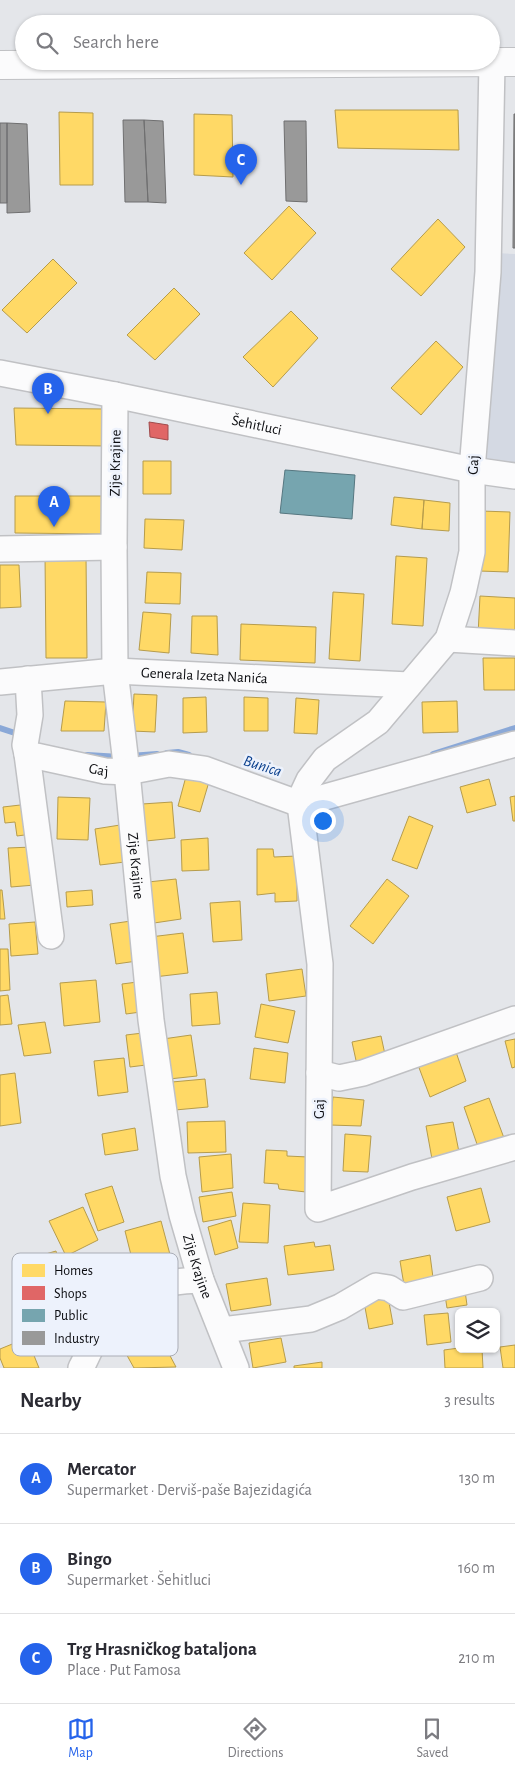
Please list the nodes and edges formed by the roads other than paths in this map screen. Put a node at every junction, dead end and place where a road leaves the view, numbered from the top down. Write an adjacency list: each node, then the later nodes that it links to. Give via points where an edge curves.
1 (504, 62): 6 (street, Gaj)
2 (0, 66): 3 (main road)
3 (15, 66)
4 (0, 372): 5 (street, Šehitluci)
5 (115, 395): 6 (street, Šehitluci); 8 (street, Zije Krajine)
6 (472, 470): 7 (street, Šehitluci); 10 (street, Gaj, via 472,552)
7 (515, 476)
8 (114, 547): 9 (street); 12 (street, Zije Krajine)
9 (0, 549)
10 (448, 639): 11 (street); 15 (street, Gaj)
11 (515, 643)
12 (115, 671): 13 (street, Generala Izeta Nanića); 15 (street, Generala Izeta Nanića); 18 (street, Zije Krajine)
13 (28, 679): 14 (street, Generala Izeta Nanića); 16 (street)
14 (0, 682)
15 (408, 685): 19 (street, Gaj, via 378,722 326,759)
16 (27, 741): 18 (street, Gaj, via 105,771); 20 (street)
17 (515, 744): 19 (street)
18 (126, 760): 19 (street, Gaj, via 204,770); 26 (street, Zije Krajine, via 151,1020 173,1176)
19 (304, 793): 22 (street, Gaj, via 320,964)
20 (51, 936)
21 (515, 1019): 22 (street, via 363,1073 339,1078)
22 (320, 1073): 23 (street, Gaj, via 318,1209)
23 (515, 1147)
24 (480, 1278): 27 (street, via 403,1297 389,1288 376,1286 311,1320)
25 (178, 1280): 26 (street)
26 (201, 1280): 27 (street, Zije Krajine)
27 (222, 1330): 30 (street, Zije Krajine)
28 (87, 1356): 29 (street)
29 (81, 1368)
30 (236, 1368)

